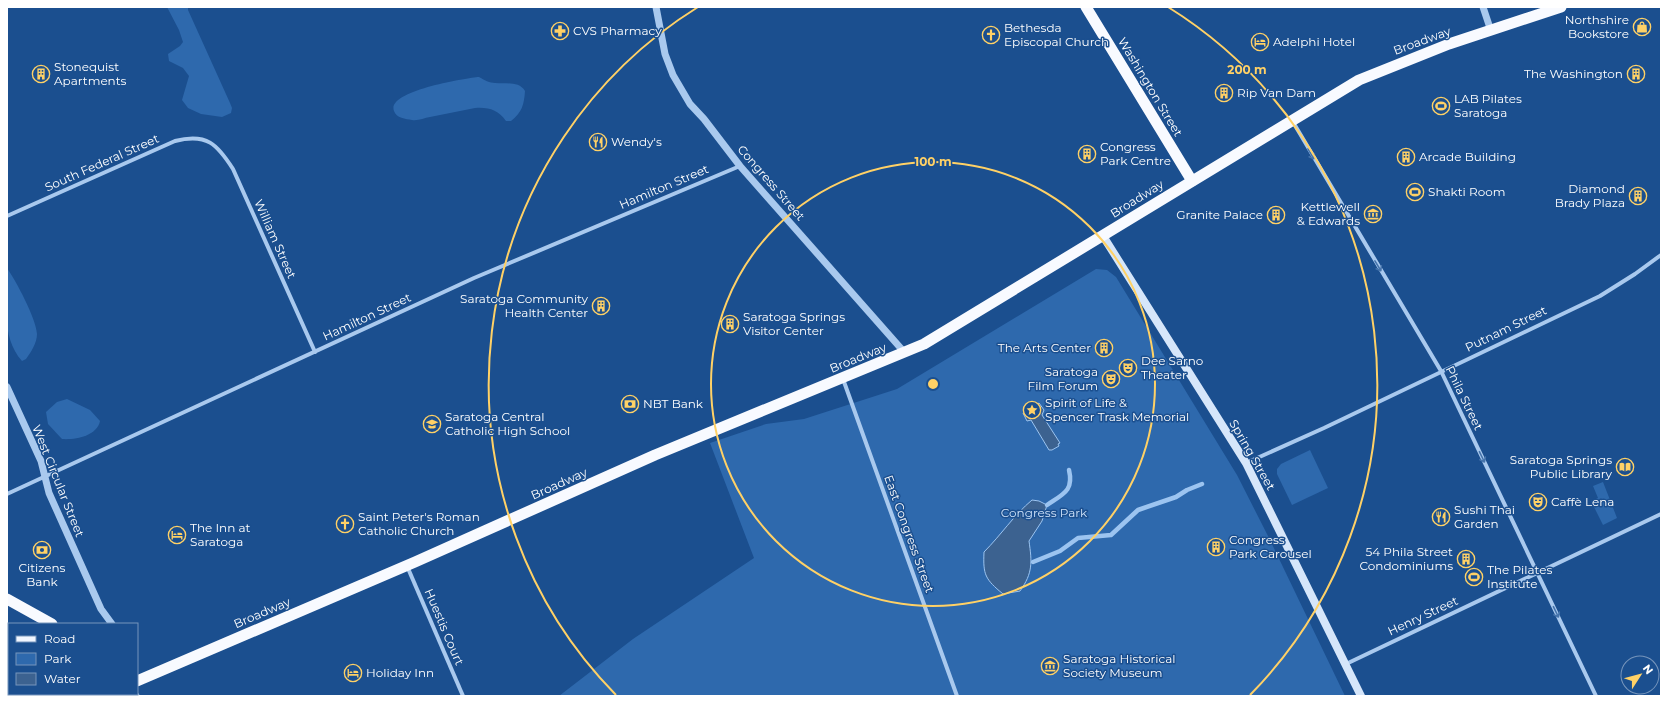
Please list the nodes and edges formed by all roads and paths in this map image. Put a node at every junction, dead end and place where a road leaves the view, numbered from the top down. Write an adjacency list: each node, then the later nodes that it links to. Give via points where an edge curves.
1 (656, 7): 8 (street, Congress Street, via 665,54 680,89)
2 (1086, 7): 9 (highway, Washington Street)
3 (1484, 7): 5 (street)
4 (1560, 7): 5 (highway, Broadway)
5 (1491, 31): 6 (highway, Broadway, via 1449,44 1359,80)
6 (1291, 120): 9 (highway, Broadway); 15 (street, Phila Street, one-way to 15)
7 (208, 140): 10 (street, South Federal Street, via 176,140); 13 (street, William Street, via 233,170)
8 (740, 166): 13 (street, Hamilton Street, via 474,278); 14 (street, Congress Street)
9 (1192, 181): 11 (highway, Broadway)
10 (7, 216)
11 (1103, 236): 14 (highway, Broadway); 18 (main road, Spring Street)
12 (1661, 255): 15 (street, Putnam Street, via 1632,277 1600,296)
13 (315, 352): 19 (street, Hamilton Street)
14 (905, 353): 16 (highway, Broadway)
15 (1441, 371): 18 (street, Putnam Street); 23 (street, Phila Street, one-way to 23)
16 (843, 379): 22 (highway, Broadway, via 655,455); 30 (street, East Congress Street)
17 (7, 387): 19 (street, West Circular Street, via 41,461)
18 (1246, 463): 27 (main road, Spring Street)
19 (45, 478): 20 (street, Hamilton Street); 26 (street, West Circular Street, via 49,493 101,608)
20 (7, 494)
21 (1661, 514): 23 (street, Henry Street)
22 (407, 566): 28 (highway, Broadway); 29 (street, Huestis Court)
23 (1537, 573): 27 (street, Henry Street); 32 (street, Phila Street, one-way to 32)
24 (7, 599): 25 (highway)
25 (50, 623)
26 (111, 623)
27 (1346, 664): 31 (main road, Spring Street)
28 (138, 681)
29 (463, 696)
30 (957, 696)
31 (1361, 696)
32 (1596, 696)

